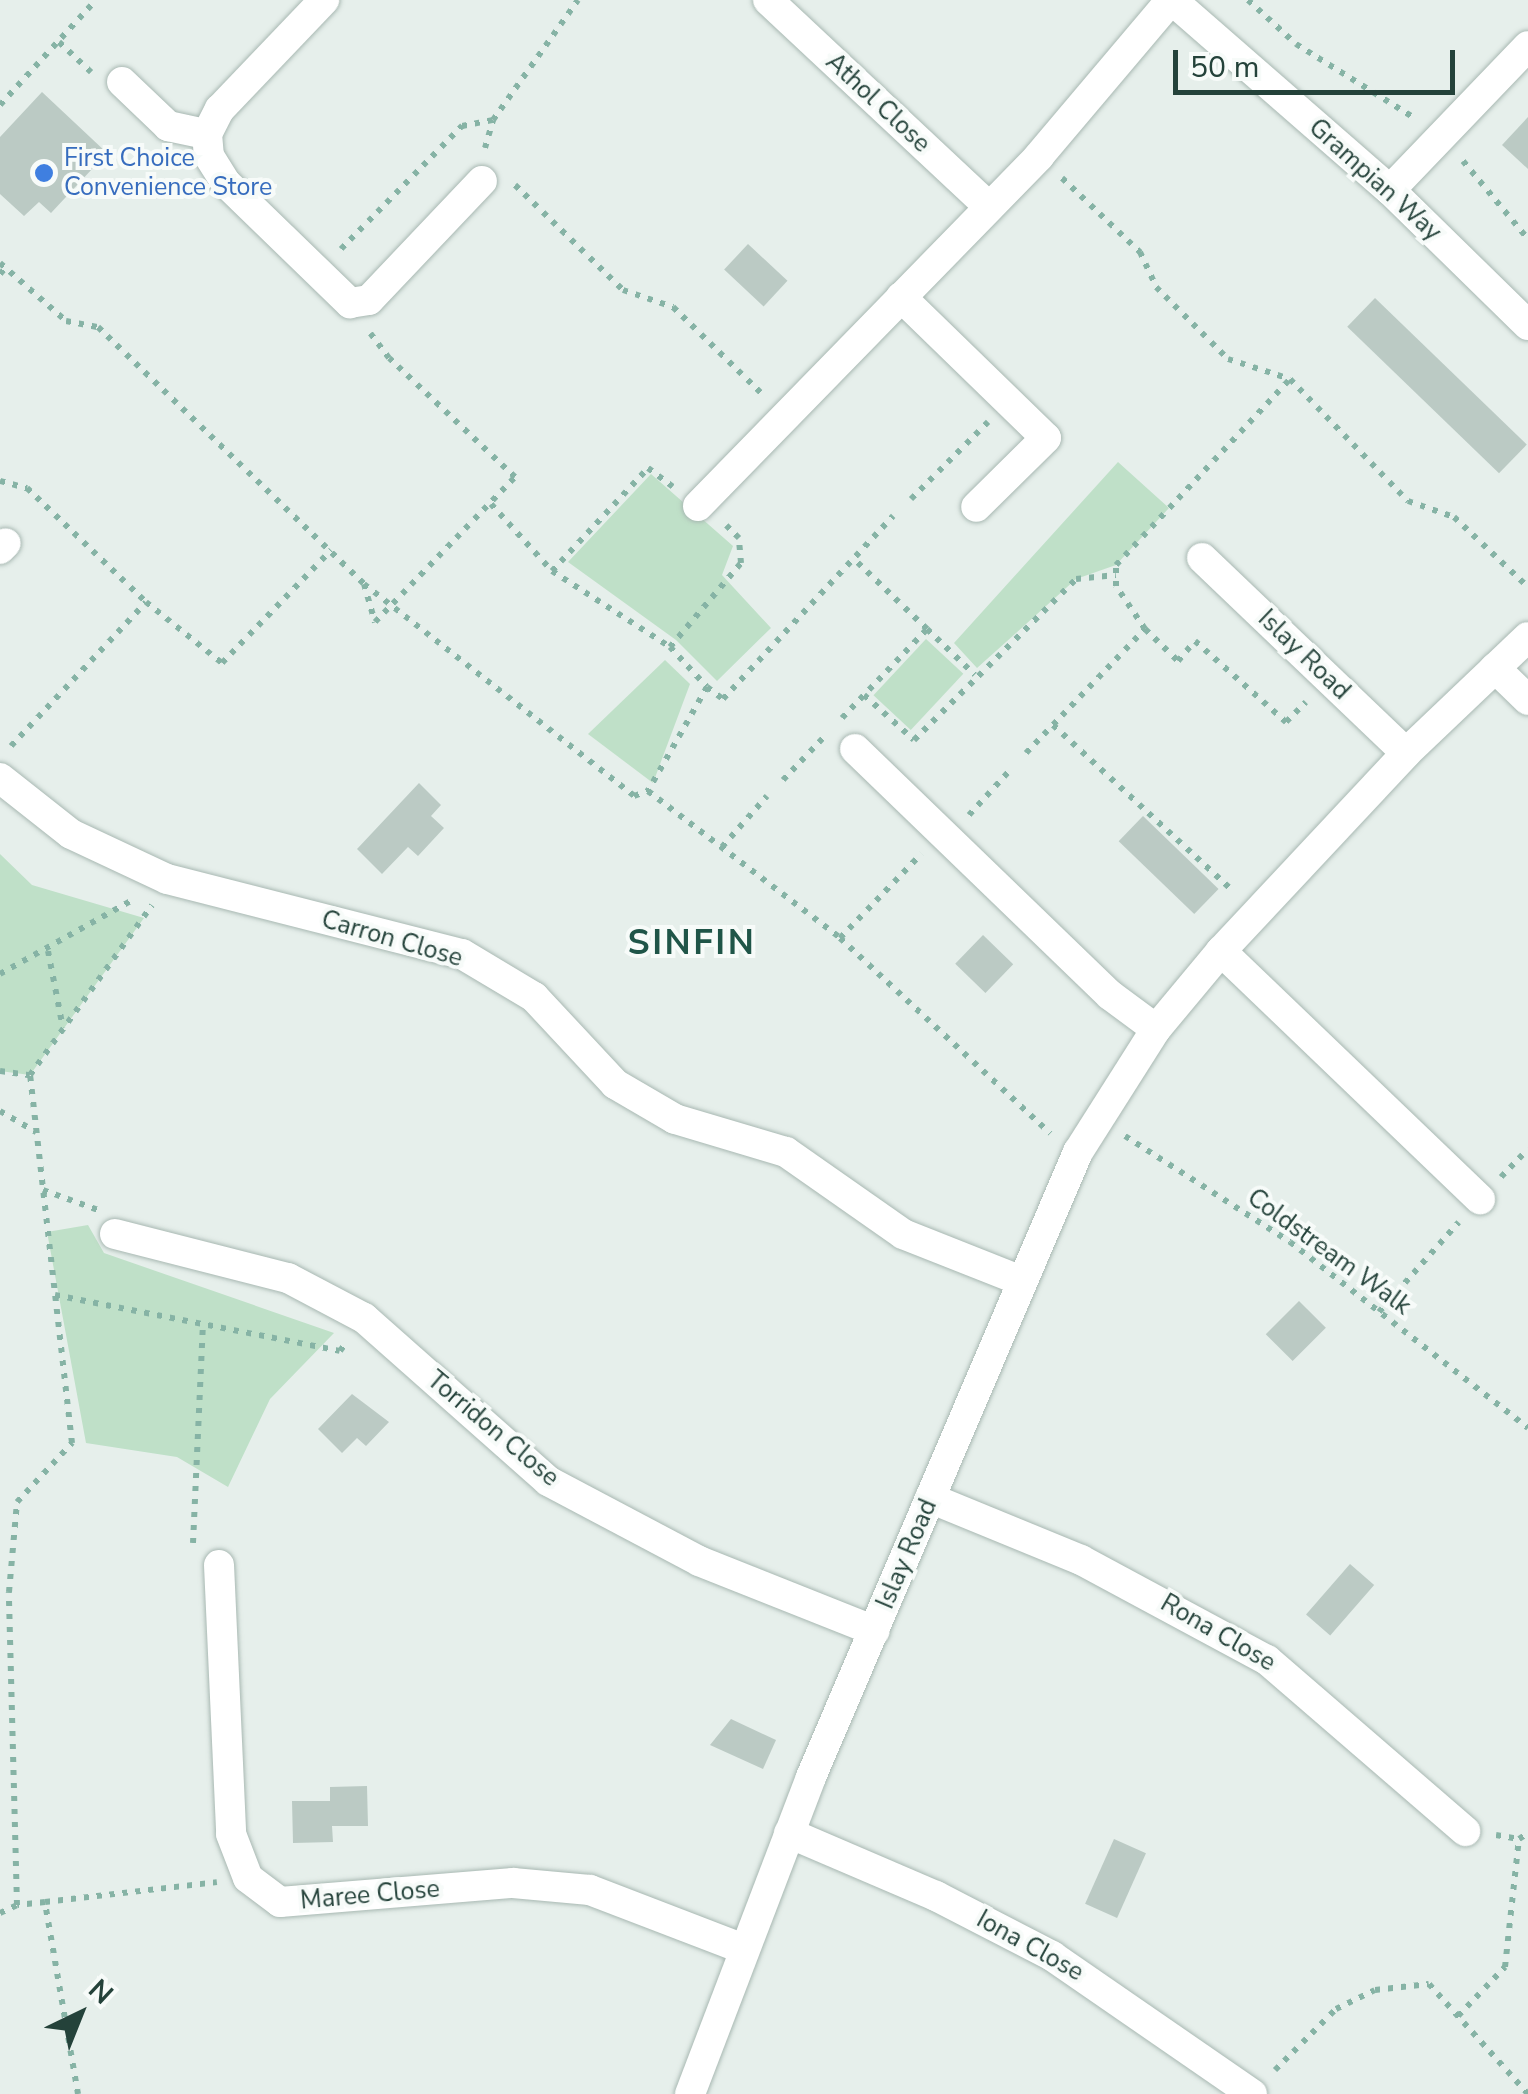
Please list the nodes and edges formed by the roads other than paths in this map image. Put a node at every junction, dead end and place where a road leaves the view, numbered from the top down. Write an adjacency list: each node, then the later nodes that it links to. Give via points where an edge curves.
1 (324, 0): 6 (street, via 220,109)
2 (768, 0): 9 (street, Athol Close)
3 (1171, 0): 8 (street, Grampian Way); 9 (street)
4 (1528, 46): 8 (street)
5 (122, 82): 6 (street, via 168,126)
6 (207, 134): 7 (street, via 208,156 226,183 350,303 369,300)
7 (497, 182)
8 (1390, 190): 11 (street, Grampian Way)
9 (988, 206): 10 (street)
10 (902, 297): 12 (street); 13 (street, via 1046,438)
11 (1528, 325)
12 (703, 500)
13 (976, 507)
14 (1202, 558): 19 (street, Islay Road)
15 (1528, 637): 16 (street, Islay Road)
16 (1495, 668): 17 (street); 19 (street, Islay Road)
17 (1528, 700)
18 (855, 749): 22 (street, via 1110,995)
19 (1406, 753): 21 (street, Islay Road)
20 (0, 778): 25 (street, Carron Close, via 71,834 167,879 462,954 534,997 615,1084 675,1118 786,1152 904,1234)
21 (1221, 951): 22 (street, Islay Road); 23 (street)
22 (1156, 1029): 25 (street, Islay Road, via 1078,1152)
23 (1480, 1199)
24 (114, 1234): 28 (street, Torridon Close, via 288,1278 364,1318 548,1481 699,1561)
25 (1022, 1281): 26 (street, Islay Road)
26 (930, 1498): 28 (street, Islay Road); 29 (street, Rona Close, via 1081,1560 1267,1660)
27 (219, 1565): 31 (street, Maree Close, via 231,1834 248,1878 280,1902 513,1883 590,1890)
28 (874, 1631): 30 (street, Islay Road)
29 (1466, 1831)
30 (789, 1833): 31 (street, Islay Road); 32 (street, Iona Close, via 936,1896 1052,1956)
31 (744, 1949): 33 (street, Islay Road)
32 (1259, 2087)
33 (690, 2094)

